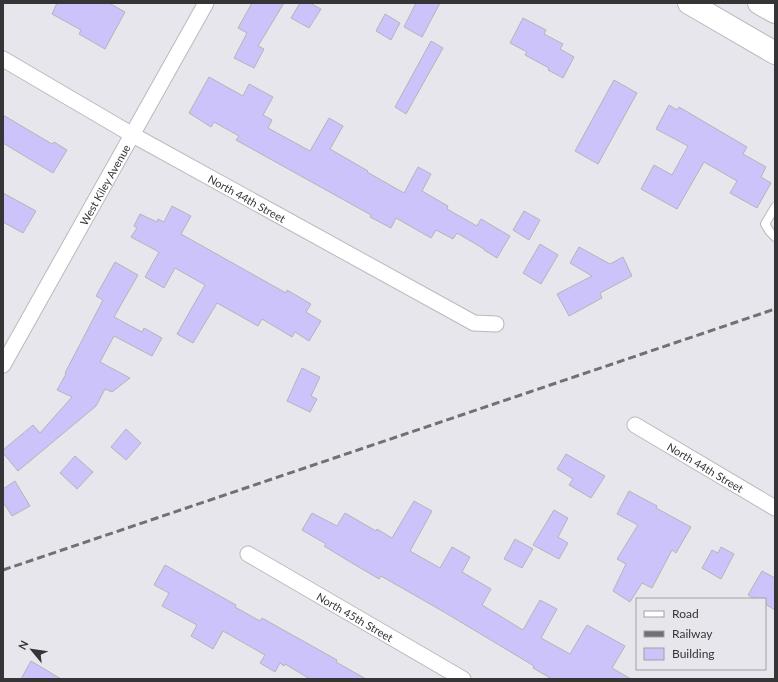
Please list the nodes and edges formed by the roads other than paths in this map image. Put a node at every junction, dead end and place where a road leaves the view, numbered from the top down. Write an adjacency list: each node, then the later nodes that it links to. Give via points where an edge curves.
1 (206, 3): 7 (street, West Kiley Avenue)
2 (759, 3): 4 (main road)
3 (696, 5): 5 (main road)
4 (775, 12)
5 (775, 53)
6 (3, 59): 7 (street, North 44th Street)
7 (131, 134): 10 (street, North 44th Street, via 474,323); 11 (street, West Kiley Avenue)
8 (775, 207): 9 (lane, via 766,224)
9 (775, 237)
10 (496, 324)
11 (3, 365)
12 (635, 425): 13 (street, North 44th Street)
13 (775, 508)
14 (248, 554): 15 (street, North 45th Street)
15 (463, 679)

